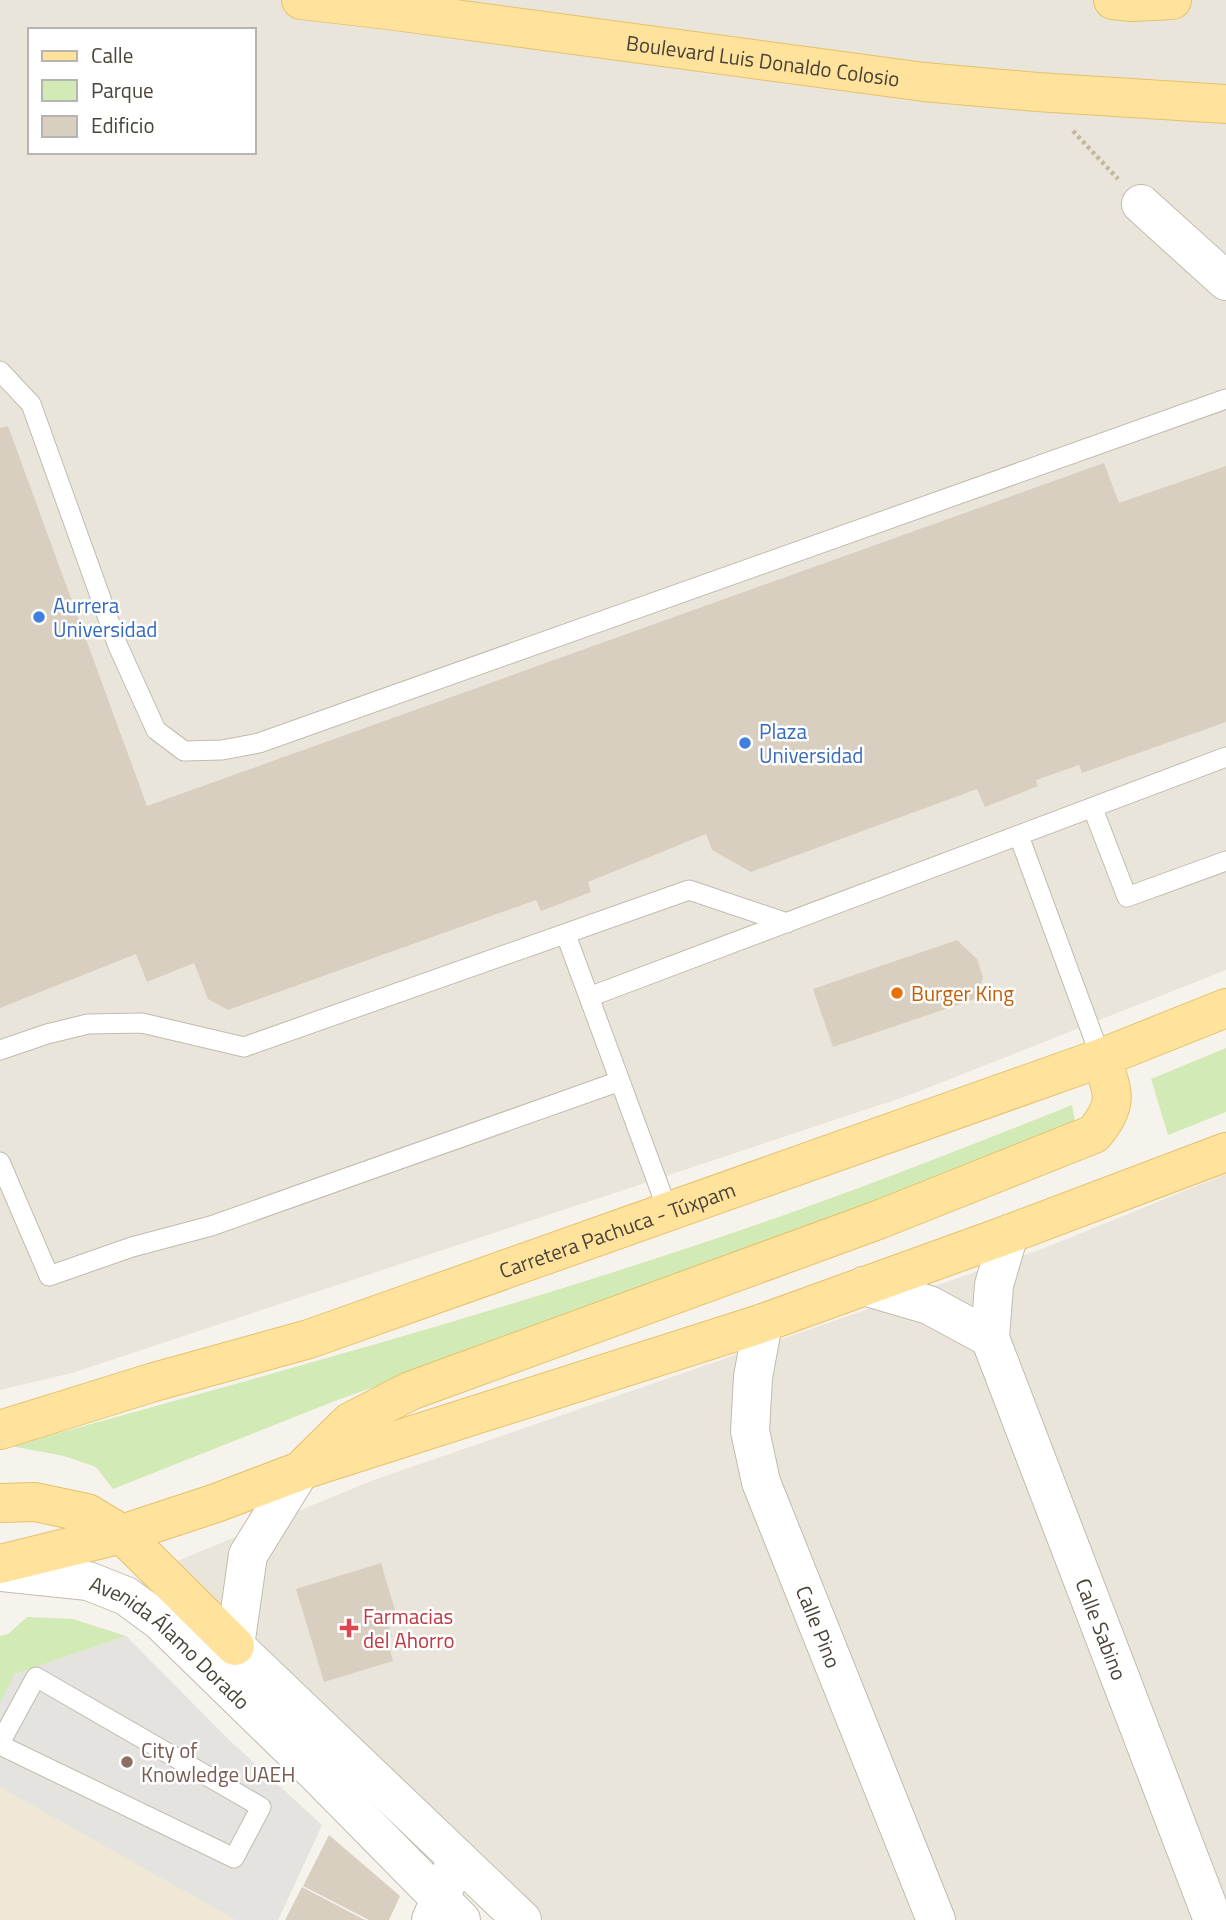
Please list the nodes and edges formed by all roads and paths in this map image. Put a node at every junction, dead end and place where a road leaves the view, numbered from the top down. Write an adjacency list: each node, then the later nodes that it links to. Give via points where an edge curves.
1 (301, 0): 4 (main road, Boulevard Luis Donaldo Colosio)
2 (1113, 0): 3 (main road)
3 (1172, 0)
4 (387, 5): 5 (main road, Boulevard Luis Donaldo Colosio, via 924,82)
5 (1037, 92): 6 (main road, Boulevard Luis Donaldo Colosio); 7 (path)
6 (1226, 104)
7 (1142, 204): 8 (street)
8 (1226, 281)
9 (0, 370): 10 (lane, via 31,404 118,646 156,730 184,751 259,743)
10 (1226, 399)
11 (1226, 757): 12 (lane)
12 (1093, 808): 13 (lane); 14 (lane, via 1127,897)
13 (1019, 836): 15 (lane); 20 (lane)
14 (1226, 861)
15 (787, 923): 16 (lane, via 690,890); 17 (lane)
16 (566, 935): 17 (lane); 19 (lane, via 244,1047 142,1023 88,1024)
17 (589, 997): 21 (lane)
18 (1226, 1008): 20 (main road, Carretera Pachuca - Túxpam)
19 (0, 1050)
20 (1101, 1058): 24 (main road, Carretera Pachuca - Túxpam); 30 (main road, via 1112,1090 1109,1115 1094,1135 878,1220 410,1391 349,1422)
21 (620, 1081): 23 (lane, via 211,1226 49,1276); 24 (lane)
22 (1226, 1152): 25 (main road)
23 (0, 1162)
24 (668, 1210): 29 (main road, Carretera Pachuca - Túxpam, via 309,1339)
25 (1009, 1234): 26 (main road); 28 (street, Calle Sabino, via 994,1285)
26 (864, 1286): 27 (main road); 28 (street, via 929,1305)
27 (764, 1323): 30 (main road); 40 (street, Calle Pino, via 753,1377 750,1431 761,1482)
28 (990, 1338): 41 (street, Calle Sabino)
29 (0, 1430)
30 (300, 1471): 32 (main road); 35 (street, Avenida Álamo Dorado, via 248,1555)
31 (0, 1503): 32 (main road, via 35,1502 87,1513)
32 (122, 1534): 33 (main road); 35 (main road)
33 (0, 1564)
34 (0, 1572): 38 (street, Avenida Álamo Dorado, via 88,1581 126,1596 160,1621 316,1773)
35 (235, 1646): 37 (street, Avenida Álamo Dorado)
36 (0, 1744): 36 (lane, via 36,1677 261,1807 234,1858)
37 (457, 1858): 38 (street); 39 (street, Avenida Álamo Dorado)
38 (444, 1913)
39 (523, 1920)
40 (936, 1920)
41 (1213, 1920)

